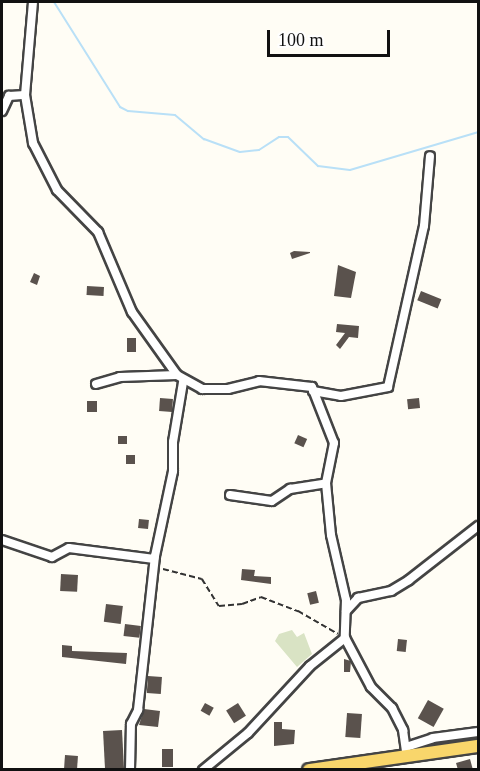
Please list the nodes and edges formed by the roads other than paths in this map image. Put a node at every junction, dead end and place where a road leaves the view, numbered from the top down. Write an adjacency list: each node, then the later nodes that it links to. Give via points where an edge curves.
1 (33, 2): 2 (street)
2 (25, 95): 3 (street, via 9,96); 5 (street, via 26,120 46,174 98,232 132,312)
3 (2, 111)
4 (430, 156): 7 (street, via 424,226 388,387 341,396)
5 (180, 378): 6 (street, via 120,377); 7 (street, via 211,389 259,381 294,383); 12 (street, via 173,471)
6 (96, 384)
7 (313, 391): 8 (street, via 334,443)
8 (326, 483): 9 (street, via 290,489 272,501); 13 (street, via 331,535)
9 (230, 495)
10 (478, 526): 13 (street, via 409,580 391,591 358,598)
11 (2, 540): 12 (street, via 52,557 69,548)
12 (155, 557): 18 (street, via 138,710 131,724)
13 (346, 611): 14 (street)
14 (345, 638): 17 (street, via 370,687 392,708); 19 (street, via 310,666 248,733)
15 (478, 732): 17 (street, via 434,738)
16 (478, 746): 17 (main road)
17 (406, 752): 20 (main road)
18 (130, 770)
19 (203, 770)
20 (309, 770)

